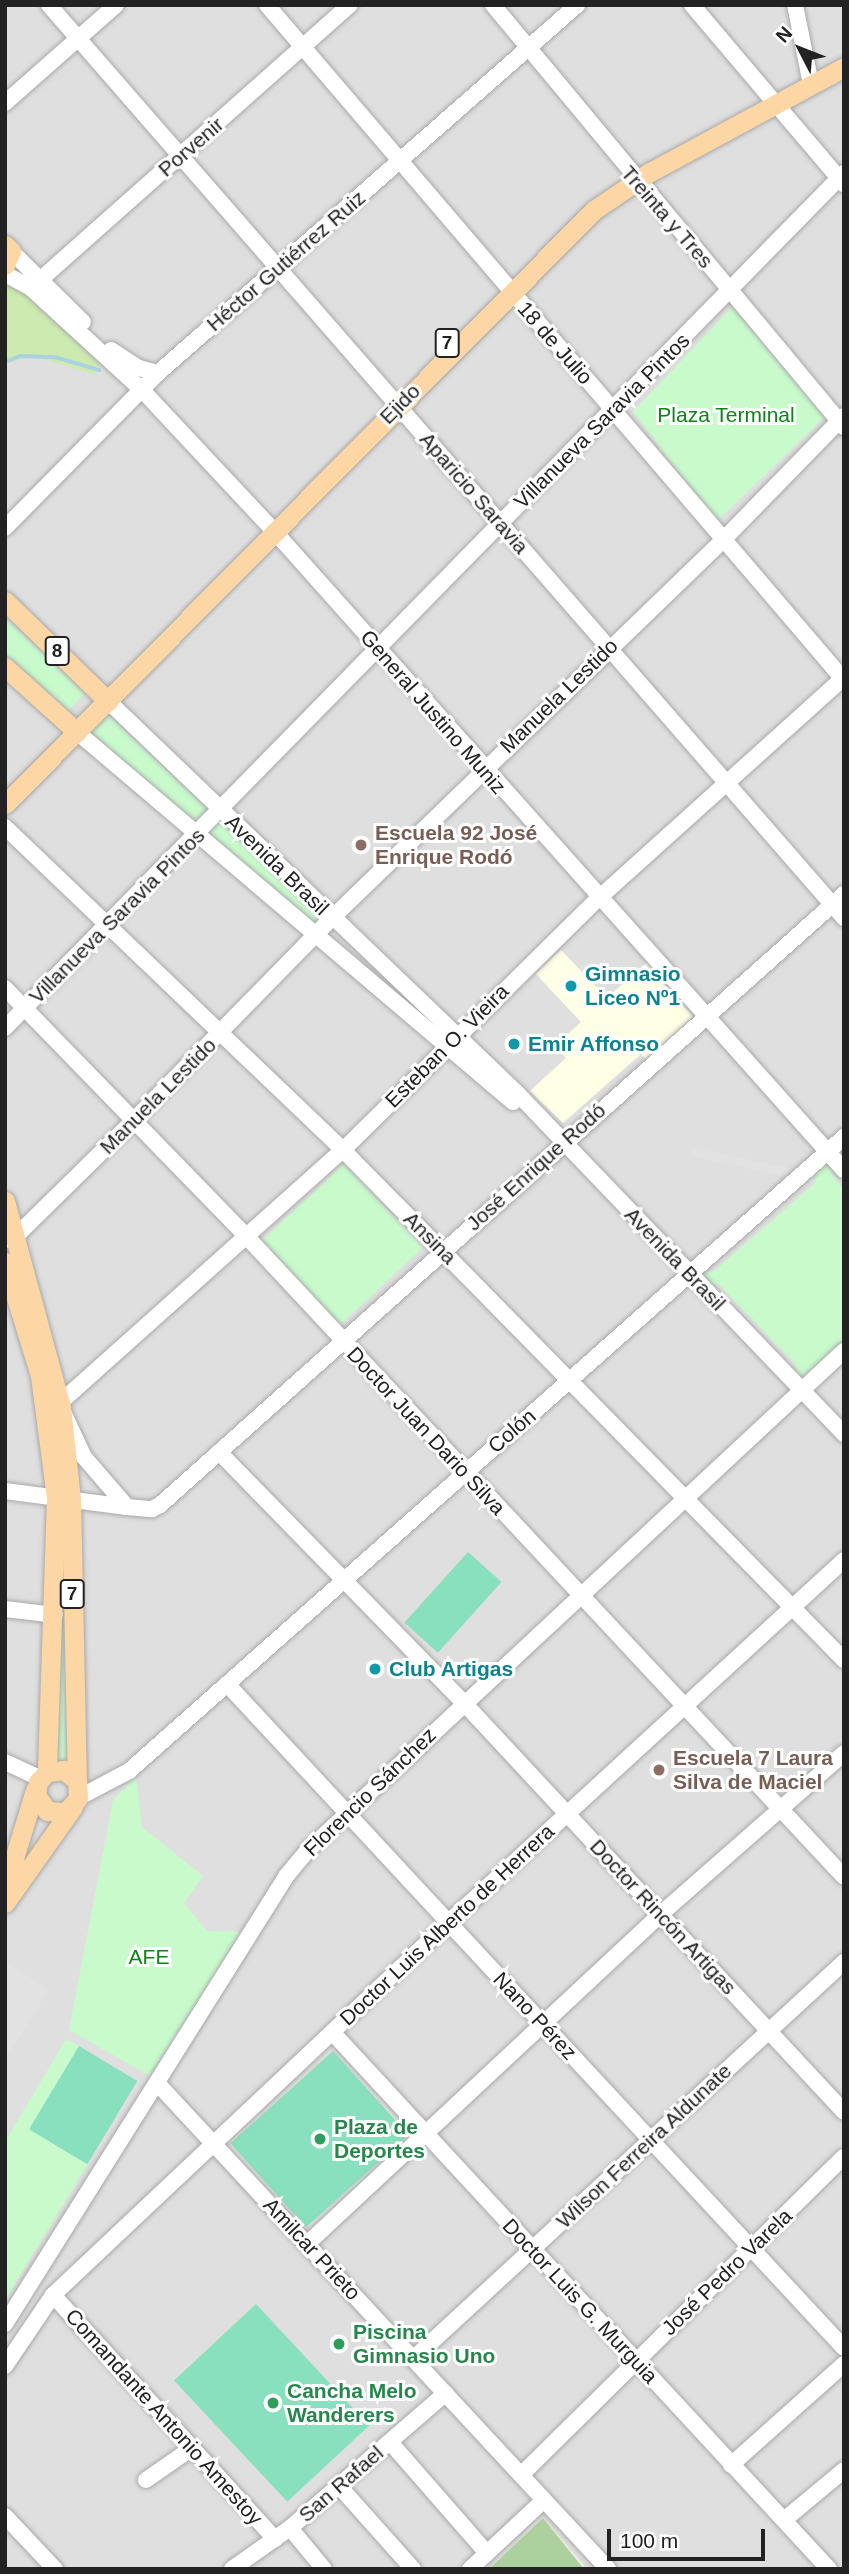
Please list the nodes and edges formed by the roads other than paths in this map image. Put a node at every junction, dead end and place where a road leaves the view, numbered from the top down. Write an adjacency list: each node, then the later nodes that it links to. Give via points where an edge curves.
1 (49, 5): 9 (street, Aparicio Saravia)
2 (117, 5): 9 (street)
3 (267, 5): 10 (street, 18 de Julio)
4 (350, 5): 10 (street, Porvenir)
5 (493, 5): 11 (street, Treinta y Tres)
6 (577, 5): 11 (street, Héctor Gutiérrez Ruiz)
7 (692, 5): 15 (street)
8 (795, 5): 14 (street)
9 (79, 38): 16 (street); 17 (street, Aparicio Saravia)
10 (303, 47): 17 (street, Porvenir); 18 (street, 18 de Julio)
11 (528, 48): 18 (street, Héctor Gutiérrez Ruiz); 19 (street, Treinta y Tres)
12 (844, 57): 14 (main road, Ejido / 7)
13 (844, 67): 14 (main road, Ejido / 7)
14 (810, 79): 15 (main road, Ejido / 7)
15 (770, 100): 19 (main road, Ejido / 7); 20 (street)
16 (5, 103)
17 (180, 156): 22 (street, Aparicio Saravia); 24 (street, Porvenir)
18 (400, 161): 22 (street, Héctor Gutiérrez Ruiz); 25 (street, 18 de Julio)
19 (632, 177): 25 (main road, Ejido / 7); 26 (street, Treinta y Tres)
20 (842, 178): 26 (street, Villanueva Saravia Pintos)
21 (7, 253): 24 (street, General Justino Muniz)
22 (278, 269): 27 (street, Héctor Gutiérrez Ruiz); 29 (street, Aparicio Saravia)
23 (5, 274): 24 (street, General Justino Muniz)
24 (36, 283): 27 (street, General Justino Muniz, via 121,359); 28 (street, General Justino Muniz)
25 (508, 289): 29 (main road, Ejido / 7); 30 (street, 18 de Julio)
26 (731, 292): 30 (street, Villanueva Saravia Pintos); 31 (street, Treinta y Tres)
27 (158, 373): 28 (street, Héctor Gutiérrez Ruiz)
28 (142, 390): 33 (street, General Justino Muniz); 34 (street, Héctor Gutiérrez Ruiz)
29 (395, 402): 32 (street, Aparicio Saravia); 33 (main road, Ejido / 7)
30 (613, 410): 32 (street, Villanueva Saravia Pintos); 35 (street, 18 de Julio)
31 (842, 421): 35 (street, Manuela Lestido)
32 (501, 522): 37 (street, Villanueva Saravia Pintos); 38 (street, Aparicio Saravia)
33 (270, 527): 37 (street, General Justino Muniz); 41 (main road, Ejido / 7)
34 (5, 528)
35 (723, 540): 38 (street, Manuela Lestido); 40 (street, 18 de Julio)
36 (5, 601): 41 (main road, Avenida Brasil / 8)
37 (377, 648): 43 (street, General Justino Muniz); 47 (street, Villanueva Saravia Pintos)
38 (607, 648): 43 (street, Manuela Lestido); 44 (street, Aparicio Saravia)
39 (5, 667): 42 (main road, Avenida Brasil / 8)
40 (843, 678): 44 (street, Esteban O. Vieira)
41 (104, 697): 42 (main road, Ejido / 7); 47 (street, Avenida Brasil)
42 (72, 728): 45 (main road, Ejido / 7); 46 (main road, Ejido / 7); 49 (street, Avenida Brasil)
43 (483, 770): 50 (street, General Justino Muniz); 52 (street, Manuela Lestido)
44 (726, 785): 50 (street, Esteban O. Vieira); 51 (street, Aparicio Saravia)
45 (5, 788)
46 (5, 804)
47 (220, 811): 49 (street, Villanueva Saravia Pintos); 52 (street, Avenida Brasil)
48 (5, 827): 54 (street, Ansina)
49 (197, 835): 54 (street, Villanueva Saravia Pintos); 55 (street, Avenida Brasil)
50 (600, 897): 58 (street, General Justino Muniz); 61 (street, Esteban O. Vieira)
51 (838, 899): 53 (street, Aparicio Saravia); 58 (street, José Enrique Rodó)
52 (332, 918): 55 (street, Manuela Lestido); 61 (street, Avenida Brasil)
53 (844, 918)
54 (109, 925): 57 (street, Villanueva Saravia Pintos); 60 (street, Ansina)
55 (317, 936): 60 (street, Manuela Lestido); 61 (street, Avenida Brasil)
56 (5, 988): 57 (street, Doctor Juan Dario Silva)
57 (24, 1010): 59 (street, Villanueva Saravia Pintos); 62 (street, Doctor Juan Dario Silva)
58 (704, 1015): 64 (street, José Enrique Rodó); 66 (street, General Justino Muniz)
59 (5, 1028)
60 (222, 1032): 62 (street, Manuela Lestido); 65 (street, Ansina)
61 (451, 1042): 64 (street, Avenida Brasil); 65 (street, Esteban O. Vieira)
62 (132, 1122): 69 (street, Doctor Juan Dario Silva); 70 (street, Manuela Lestido)
63 (844, 1137): 66 (street, Colón)
64 (562, 1143): 71 (street, José Enrique Rodó); 73 (street, Avenida Brasil)
65 (343, 1150): 69 (street, Esteban O. Vieira); 71 (street, Ansina)
66 (827, 1151): 67 (street, General Justino Muniz); 73 (street, Colón)
67 (844, 1170)
68 (5, 1201): 70 (main road, 7)
69 (247, 1237): 74 (street, Doctor Juan Dario Silva); 78 (street, Esteban O. Vieira)
70 (11, 1238): 78 (main road, 7)
71 (442, 1251): 74 (street, José Enrique Rodó); 76 (street, Ansina)
72 (5, 1262): 78 (main road, 7)
73 (689, 1274): 76 (street, Colón); 77 (street, Avenida Brasil)
74 (342, 1341): 80 (street, José Enrique Rodó); 81 (street, Doctor Juan Dario Silva)
75 (844, 1351): 77 (street, Florencio Sánchez)
76 (570, 1381): 81 (street, Colón); 84 (street, Ansina)
77 (801, 1390): 79 (street, Avenida Brasil); 84 (street, Florencio Sánchez)
78 (54, 1409): 83 (main road, 7); 85 (street, via 84,1457)
79 (844, 1434)
80 (219, 1452): 85 (street, José Enrique Rodó, via 160,1505 152,1509); 87 (street, Doctor Rincón Artigas)
81 (465, 1472): 87 (street, Colón); 88 (street, Doctor Juan Dario Silva)
82 (5, 1491): 83 (street, José Enrique Rodó)
83 (64, 1499): 85 (street, José Enrique Rodó); 91 (main road, 7); 99 (main road, 7)
84 (686, 1500): 88 (street, Florencio Sánchez); 89 (street, Ansina)
85 (127, 1507)
86 (844, 1560): 89 (street, Doctor Luis Alberto de Herrera)
87 (344, 1579): 93 (street, Colón); 94 (street, Doctor Rincón Artigas)
88 (581, 1595): 94 (street, Florencio Sánchez); 95 (street, Doctor Juan Dario Silva)
89 (792, 1606): 92 (street, Ansina); 95 (street, Doctor Luis Alberto de Herrera)
90 (5, 1609): 91 (street)
91 (55, 1615): 98 (main road, 7)
92 (844, 1660)
93 (226, 1684): 99 (street, Colón, via 130,1771); 101 (street, Nano Pérez)
94 (464, 1703): 101 (street, Florencio Sánchez); 102 (street, Doctor Rincón Artigas)
95 (685, 1705): 100 (street, Doctor Juan Dario Silva); 102 (street, Doctor Luis Alberto de Herrera)
96 (844, 1753): 100 (street)
97 (5, 1762): 98 (street)
98 (41, 1780): 99 (main road, via 64,1770); 99 (main road, via 38,1803 50,1812 66,1812); 104 (main road, 7)
99 (76, 1795): 105 (main road)
100 (780, 1808): 103 (street, Doctor Juan Dario Silva); 106 (street)
101 (348, 1812): 107 (street, Nano Pérez); 112 (street, Florencio Sánchez, via 287,1875)
102 (567, 1814): 106 (street, Doctor Rincón Artigas); 107 (street, Doctor Luis Alberto de Herrera)
103 (844, 1877)
104 (5, 1888)
105 (5, 1903)
106 (662, 1913): 109 (street); 111 (street, Doctor Rincón Artigas)
107 (449, 1922): 109 (street, Nano Pérez); 110 (street, Doctor Luis Alberto de Herrera)
108 (844, 1962): 111 (street, Wilson Ferreira Aldunate)
109 (542, 2025): 114 (street); 115 (street, Nano Pérez)
110 (332, 2032): 114 (street, Doctor Luis G. Murguia); 116 (street, Doctor Luis Alberto de Herrera)
111 (768, 2032): 113 (street, Doctor Rincón Artigas); 115 (street, Wilson Ferreira Aldunate)
112 (158, 2084): 116 (street, Amilcar Prieto); 122 (street, Florencio Sánchez)
113 (844, 2112)
114 (425, 2134): 118 (street); 119 (street, Doctor Luis G. Murguia)
115 (651, 2139): 119 (street, Wilson Ferreira Aldunate); 120 (street, Nano Pérez)
116 (215, 2142): 118 (street, Amilcar Prieto); 121 (street, Doctor Luis Alberto de Herrera)
117 (844, 2157): 120 (street, José Pedro Varela)
118 (307, 2244): 126 (street, Amilcar Prieto)
119 (531, 2249): 126 (street, Wilson Ferreira Aldunate); 127 (street, Doctor Luis G. Murguia)
120 (751, 2249): 125 (street, Nano Pérez); 127 (street, José Pedro Varela)
121 (53, 2295): 123 (street); 132 (street, Comandante Antonio Amestoy)
122 (14, 2308): 123 (street, Comandante Antonio Amestoy); 124 (street, Florencio Sánchez)
123 (33, 2319): 129 (street)
124 (5, 2323)
125 (844, 2348)
126 (414, 2358): 130 (street, Amilcar Prieto)
127 (636, 2361): 133 (street, Doctor Luis G. Murguia); 135 (street, José Pedro Varela)
128 (844, 2364): 133 (street)
129 (5, 2366)
130 (446, 2393): 131 (street, San Rafael); 135 (street, Amilcar Prieto)
131 (390, 2442): 137 (street, San Rafael); 143 (street)
132 (192, 2448): 136 (street); 142 (street, Comandante Antonio Amestoy)
133 (731, 2465): 140 (street, Doctor Luis G. Murguia)
134 (844, 2470): 140 (street)
135 (521, 2475): 138 (street, Amilcar Prieto)
136 (146, 2480)
137 (339, 2486): 141 (street, San Rafael); 147 (street)
138 (544, 2500): 143 (street); 149 (street, Amilcar Prieto)
139 (5, 2516): 144 (street)
140 (784, 2520): 150 (street, Doctor Luis G. Murguia)
141 (290, 2528): 142 (street, San Rafael); 146 (street)
142 (275, 2539): 145 (street, San Rafael)
143 (487, 2553): 148 (street)
144 (55, 2569)
145 (232, 2569)
146 (324, 2569)
147 (413, 2569)
148 (470, 2569)
149 (608, 2569)
150 (829, 2569)

